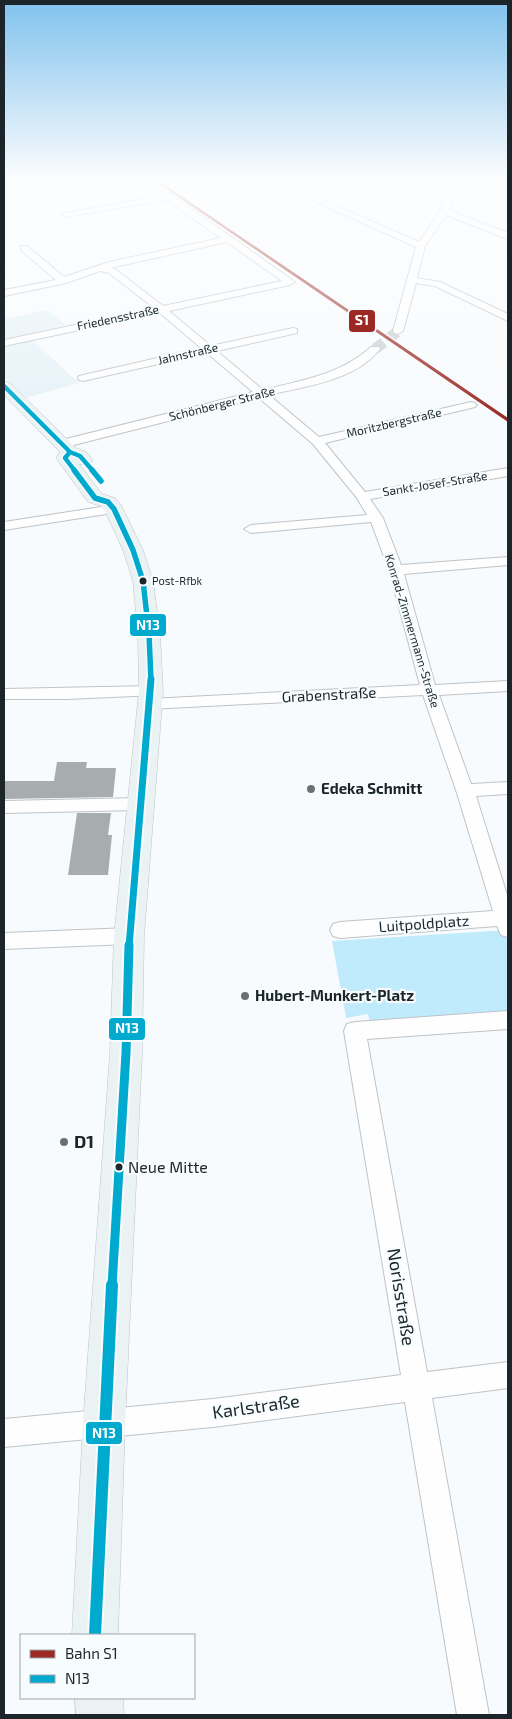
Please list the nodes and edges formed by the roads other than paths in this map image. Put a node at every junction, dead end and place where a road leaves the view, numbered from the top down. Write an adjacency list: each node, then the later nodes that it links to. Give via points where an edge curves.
1 (37, 259): 7 (street)
2 (134, 259): 5 (street)
3 (258, 259): 9 (street, Friedensstraße, via 290,282)
4 (418, 259): 6 (street)
5 (102, 269): 7 (street); 9 (street, via 112,271)
6 (412, 280): 10 (street, via 437,284); 12 (street)
7 (62, 281): 8 (street)
8 (4, 293)
9 (161, 309): 13 (street, Friedensstraße); 14 (street)
10 (508, 318)
11 (293, 331): 14 (street, Jahnstraße)
12 (398, 331)
13 (4, 343)
14 (209, 349): 16 (street, Jahnstraße); 18 (street)
15 (375, 349): 18 (street, Schönberger Straße, via 335,375)
16 (82, 378)
17 (4, 386): 21 (main road)
18 (263, 393): 20 (street, Konrad-Zimmermann-Straße); 21 (street, Schönberger Straße)
19 (471, 406): 20 (street, Moritzbergstraße)
20 (317, 441): 23 (street, Konrad-Zimmermann-Straße)
21 (66, 448): 24 (main road, via 65,458 96,498)
22 (508, 472): 23 (street, Sankt-Josef-Straße)
23 (362, 496): 25 (street, Konrad-Zimmermann-Straße)
24 (111, 506): 26 (street); 33 (main road, via 133,550 143,581 149,634)
25 (376, 518): 27 (street); 29 (street, Konrad-Zimmermann-Straße)
26 (4, 526)
27 (250, 529)
28 (508, 561): 29 (street)
29 (396, 570): 31 (street, Konrad-Zimmermann-Straße)
30 (508, 686): 31 (street, Grabenstraße)
31 (429, 690): 33 (street, Grabenstraße); 35 (street, Konrad-Zimmermann-Straße)
32 (4, 694): 33 (street, Grabenstraße)
33 (150, 698): 36 (main road)
34 (508, 788): 35 (street)
35 (465, 790): 38 (street, Konrad-Zimmermann-Straße)
36 (140, 804): 37 (street); 40 (main road)
37 (4, 808)
38 (507, 922): 39 (street, Luitpoldplatz)
39 (340, 930)
40 (129, 936): 41 (street); 45 (main road, via 126,1053)
41 (4, 941)
42 (508, 1020): 44 (street, Norisstraße, via 355,1031)
43 (508, 1375): 44 (street, Karlstraße)
44 (416, 1385): 45 (street, Karlstraße, via 213,1413); 50 (street, Norisstraße)
45 (104, 1424): 46 (street, Karlstraße); 47 (main road)
46 (4, 1433)
47 (95, 1634)
48 (99, 1699): 49 (main road)
49 (100, 1715)
50 (473, 1715)

